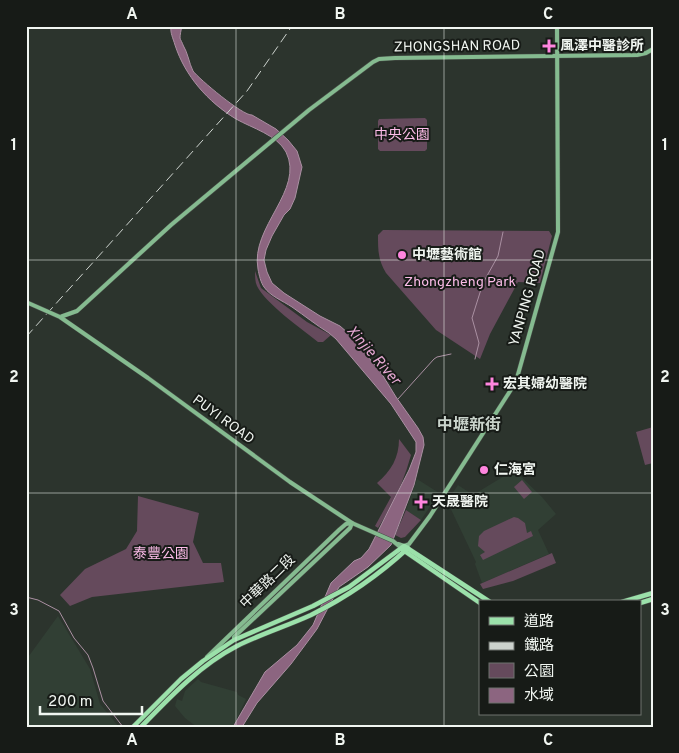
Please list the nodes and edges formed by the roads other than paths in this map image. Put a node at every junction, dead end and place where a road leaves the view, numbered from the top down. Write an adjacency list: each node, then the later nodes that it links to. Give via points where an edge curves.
1 (557, 26): 3 (main road, YANPING ROAD)
2 (653, 49): 3 (main road, ZHONGSHAN ROAD, via 637,55)
3 (557, 57): 5 (main road, ZHONGSHAN ROAD, via 379,59 336,88 270,142 171,225 77,312); 7 (main road, YANPING ROAD, via 558,232 517,378 430,516)
4 (26, 302): 5 (main road, PUYI ROAD, bridge)
5 (60, 317): 6 (main road, PUYI ROAD)
6 (352, 523): 7 (main road, PUYI ROAD); 12 (main road); 13 (main road, 中華路二段, via 339,530)
7 (404, 547): 9 (main road); 11 (main road); 12 (main road, YANPING ROAD, via 349,587); 15 (main road, YANPING ROAD, via 352,593 237,646 208,664)
8 (653, 593): 10 (main road)
9 (487, 600)
10 (629, 600)
11 (479, 602)
12 (234, 640): 13 (main road)
13 (203, 661): 14 (main road)
14 (133, 727)
15 (141, 727)

